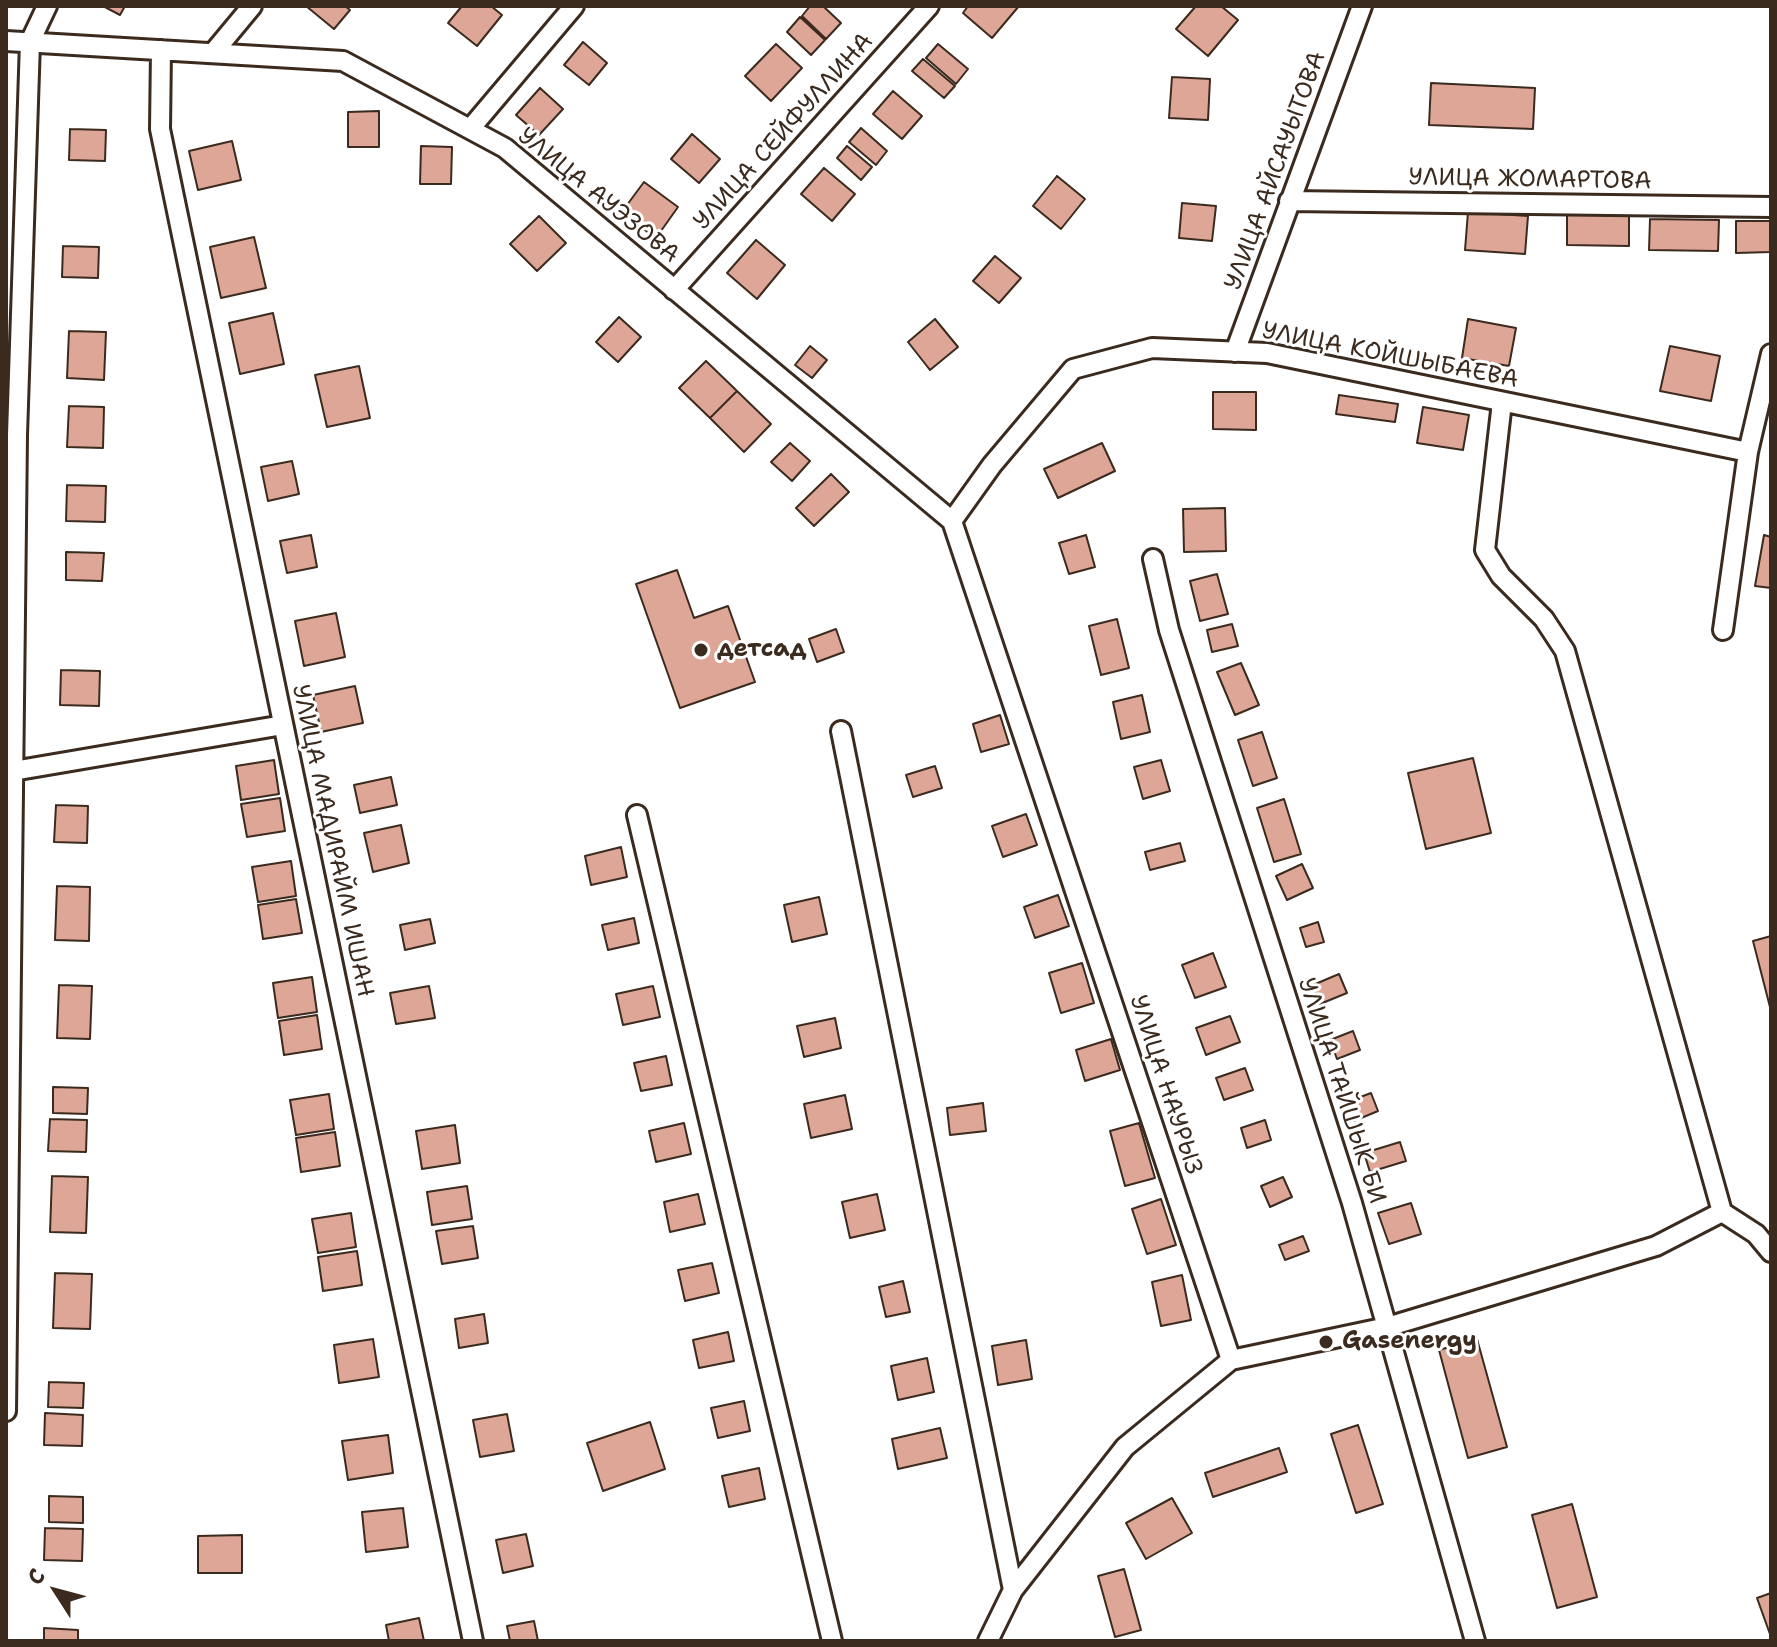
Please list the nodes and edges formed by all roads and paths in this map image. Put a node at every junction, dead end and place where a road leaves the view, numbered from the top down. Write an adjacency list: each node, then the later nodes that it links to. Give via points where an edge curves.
1 (47, 6): 7 (street)
2 (252, 6): 9 (street)
3 (574, 6): 10 (street)
4 (929, 6): 13 (street, УЛИЦА СЕЙФУЛЛИНА)
5 (1362, 6): 11 (street, УЛИЦА АЙСАУЫТОВА)
6 (6, 41): 7 (street, УЛИЦА АУЭЗОВА)
7 (30, 42): 8 (street, УЛИЦА АУЭЗОВА); 21 (street)
8 (161, 50): 9 (street, УЛИЦА АУЭЗОВА); 22 (street, УЛИЦА МАДИРАЙМ ИШАН, via 160,129)
9 (213, 53): 10 (street, УЛИЦА АУЭЗОВА, via 343,61)
10 (470, 129): 13 (street, УЛИЦА АУЭЗОВА, via 505,148)
11 (1289, 201): 12 (street, УЛИЦА ЖОМАРТОВА); 14 (street, УЛИЦА АЙСАУЫТОВА)
12 (1771, 207)
13 (674, 290): 18 (street, УЛИЦА АУЭЗОВА)
14 (1235, 352): 16 (street, УЛИЦА КОЙШЫБАЕВА, via 1267,353); 18 (street, УЛИЦА КОЙШЫБАЕВА, via 1152,348 1073,369)
15 (1771, 354): 17 (street)
16 (1502, 402): 17 (street, УЛИЦА КОЙШЫБАЕВА); 26 (street, via 1485,550 1565,651)
17 (1748, 452): 20 (street)
18 (952, 521): 29 (street, УЛИЦА НАУРЫЗ)
19 (1153, 559): 28 (street, УЛИЦА ТАЙШЫК БИ, via 1169,630)
20 (1723, 630)
21 (10, 666): 24 (street)
22 (283, 725): 24 (street); 32 (street, УЛИЦА МАДИРАЙМ ИШАН)
23 (841, 731): 31 (street)
24 (13, 771): 30 (street)
25 (637, 815): 33 (street)
26 (1722, 1212): 27 (street, via 1756,1234); 28 (street, via 1656,1246)
27 (1771, 1252)
28 (1387, 1327): 29 (street); 35 (street, УЛИЦА ТАЙШЫК БИ)
29 (1231, 1360): 31 (street, via 1125,1447)
30 (6, 1411)
31 (1013, 1590): 34 (street)
32 (473, 1641)
33 (832, 1641)
34 (988, 1641)
35 (1475, 1641)

